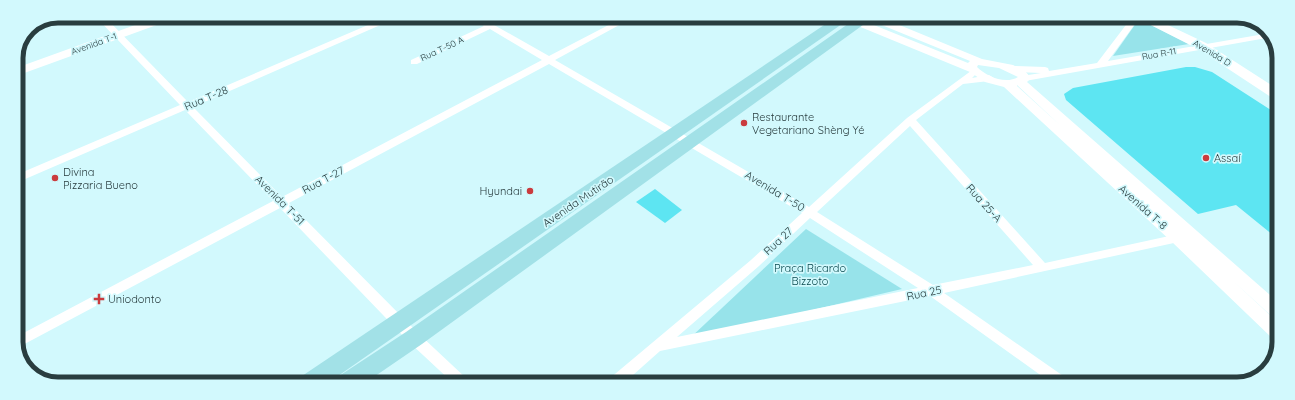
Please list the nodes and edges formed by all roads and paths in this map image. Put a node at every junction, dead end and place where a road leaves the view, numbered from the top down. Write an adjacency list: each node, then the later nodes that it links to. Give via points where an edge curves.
1 (106, 23): 13 (street, Avenida T-51)
2 (134, 23): 13 (main road, Avenida T-1)
3 (147, 23): 13 (main road, Avenida T-1)
4 (380, 23): 30 (street, Rua T-28)
5 (486, 23): 12 (street, Avenida T-50)
6 (619, 23): 17 (street, Rua T-27)
7 (850, 23): 33 (main road, Avenida Mutirão)
8 (869, 23): 21 (street)
9 (1132, 23): 20 (street)
10 (1154, 23): 16 (main road, Avenida D)
11 (1172, 23): 15 (main road, Avenida D)
12 (491, 26): 17 (street, Avenida T-50); 19 (street, Rua T-50 A)
13 (115, 32): 18 (main road, Avenida T-1); 22 (main road, Avenida T-1); 30 (street, Avenida T-51)
14 (1263, 35): 15 (street, Rua R-11)
15 (1216, 44): 16 (street, Rua R-11); 26 (main road, Avenida D)
16 (1202, 46): 20 (street, Rua R-11); 29 (main road, Avenida D)
17 (550, 59): 33 (street, Avenida T-50); 36 (street, Rua T-27)
18 (23, 61)
19 (414, 62)
20 (1100, 65): 24 (street, Rua R-11)
21 (976, 68): 23 (street); 25 (street); 28 (street, Rua 27)
22 (23, 69)
23 (1015, 69): 24 (street, Rua R-11); 27 (street, via 1021,72)
24 (1072, 70): 27 (street, Rua R-11)
25 (989, 78): 27 (street); 28 (street, Rua 27)
26 (1272, 80)
27 (1017, 81): 38 (street, Avenida T-8); 39 (street, Avenida T-8)
28 (960, 82): 31 (street, Rua 27)
29 (1272, 91)
30 (187, 106): 35 (street, Rua T-28); 36 (street, Avenida T-51)
31 (910, 120): 32 (street, Rua 27); 34 (street, Rua 25-A)
32 (901, 129): 34 (street, Rua 25-A); 37 (street, Rua 27)
33 (683, 138): 37 (street, Avenida T-50); 44 (main road, Avenida Mutirão)
34 (926, 138): 40 (street, Rua 25-A)
35 (23, 176)
36 (281, 202): 44 (street, Avenida T-51); 45 (street, Rua T-27)
37 (809, 212): 41 (street, Avenida T-50); 46 (street, Rua 27, via 755,263)
38 (1192, 235): 39 (street, Rua 25); 42 (street, Avenida T-8)
39 (1177, 238): 40 (street, Rua 25); 43 (street, Avenida T-8)
40 (1042, 268): 41 (street, Rua 25)
41 (932, 291): 46 (street, Rua 25); 51 (street, Avenida T-50)
42 (1272, 307)
43 (1272, 327)
44 (407, 330): 47 (main road, Avenida Mutirão); 48 (main road, Avenida Mutirão); 49 (street, Avenida T-51)
45 (23, 339)
46 (655, 347): 50 (street, Rua 27)
47 (321, 377)
48 (354, 377)
49 (456, 377)
50 (621, 377)
51 (1054, 377)

